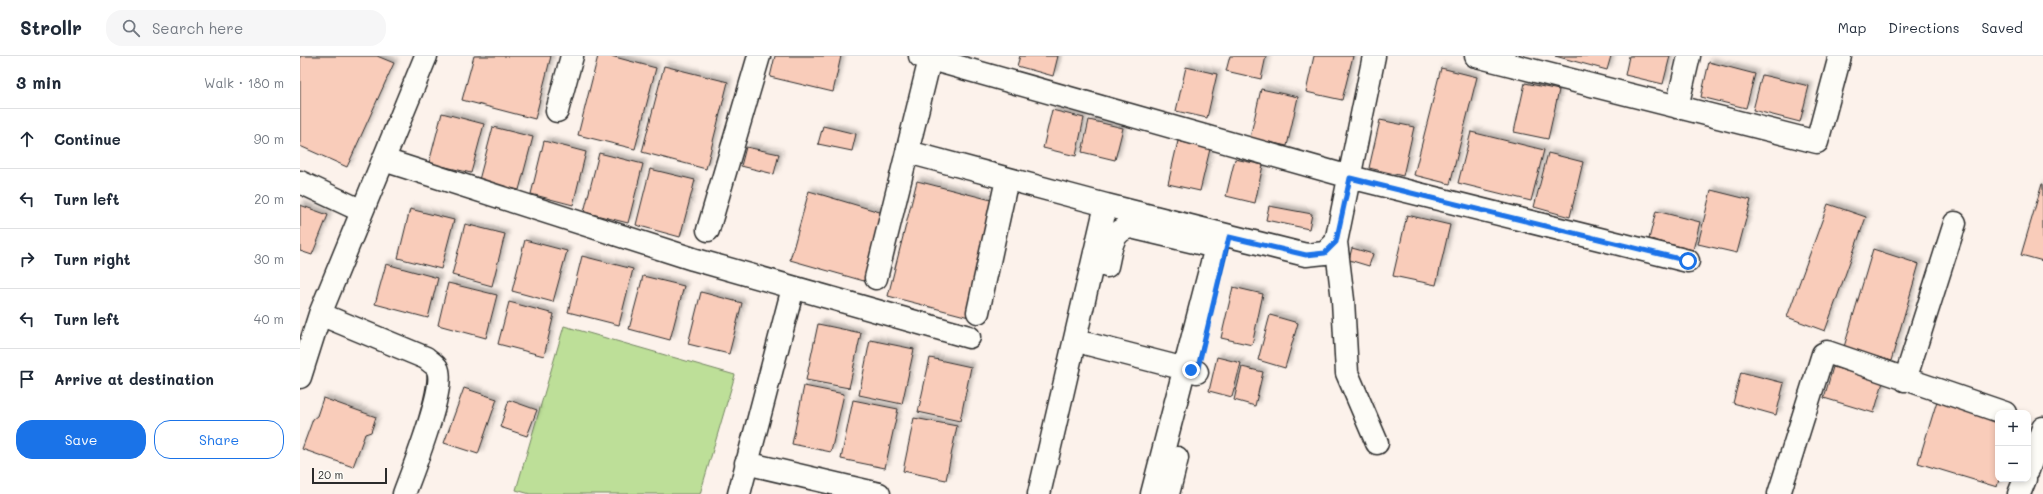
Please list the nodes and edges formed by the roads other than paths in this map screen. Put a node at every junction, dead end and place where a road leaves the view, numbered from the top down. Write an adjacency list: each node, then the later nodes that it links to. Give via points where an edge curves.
1 (572, 56): 11 (street)
2 (760, 56): 20 (street)
3 (1374, 56): 14 (street)
4 (1476, 56): 9 (street)
5 (1689, 56): 10 (street)
6 (1840, 56): 10 (street, via 1817,142)
7 (423, 57): 13 (street)
8 (925, 57): 12 (street); 14 (street)
9 (1531, 63): 10 (street)
10 (1677, 108)
11 (558, 112)
12 (908, 152): 15 (street); 24 (street)
13 (384, 160): 18 (street); 25 (street, via 693,259)
14 (1350, 178): 21 (street); 23 (street)
15 (1007, 179): 17 (street); 26 (street)
16 (300, 182): 18 (street)
17 (1106, 205): 22 (street); 44 (street)
18 (362, 211): 27 (street)
19 (1955, 223): 32 (street)
20 (708, 230)
21 (1336, 242): 22 (street, via 1325,253 1306,255); 36 (street, via 1343,300 1347,373)
22 (1223, 244): 29 (street, via 1130,227 1116,233); 30 (street)
23 (1688, 261)
24 (876, 278)
25 (793, 288): 28 (street); 38 (street)
26 (978, 312)
27 (320, 314): 31 (street); 41 (street, via 426,358 438,368 440,381 437,398)
28 (969, 337)
29 (1088, 344): 30 (street); 45 (street)
30 (1191, 370): 40 (street)
31 (301, 374)
32 (1905, 380): 33 (street); 46 (street, via 1831,353 1823,354)
33 (1996, 410)
34 (2031, 422): 35 (street)
35 (2043, 427): 37 (street)
36 (1377, 443)
37 (2031, 461)
38 (746, 463): 42 (street); 43 (street)
39 (2024, 482): 47 (street)
40 (1159, 493)
41 (404, 494)
42 (739, 494)
43 (879, 494)
44 (1039, 494)
45 (1051, 494)
46 (1779, 494)
47 (2019, 494)

